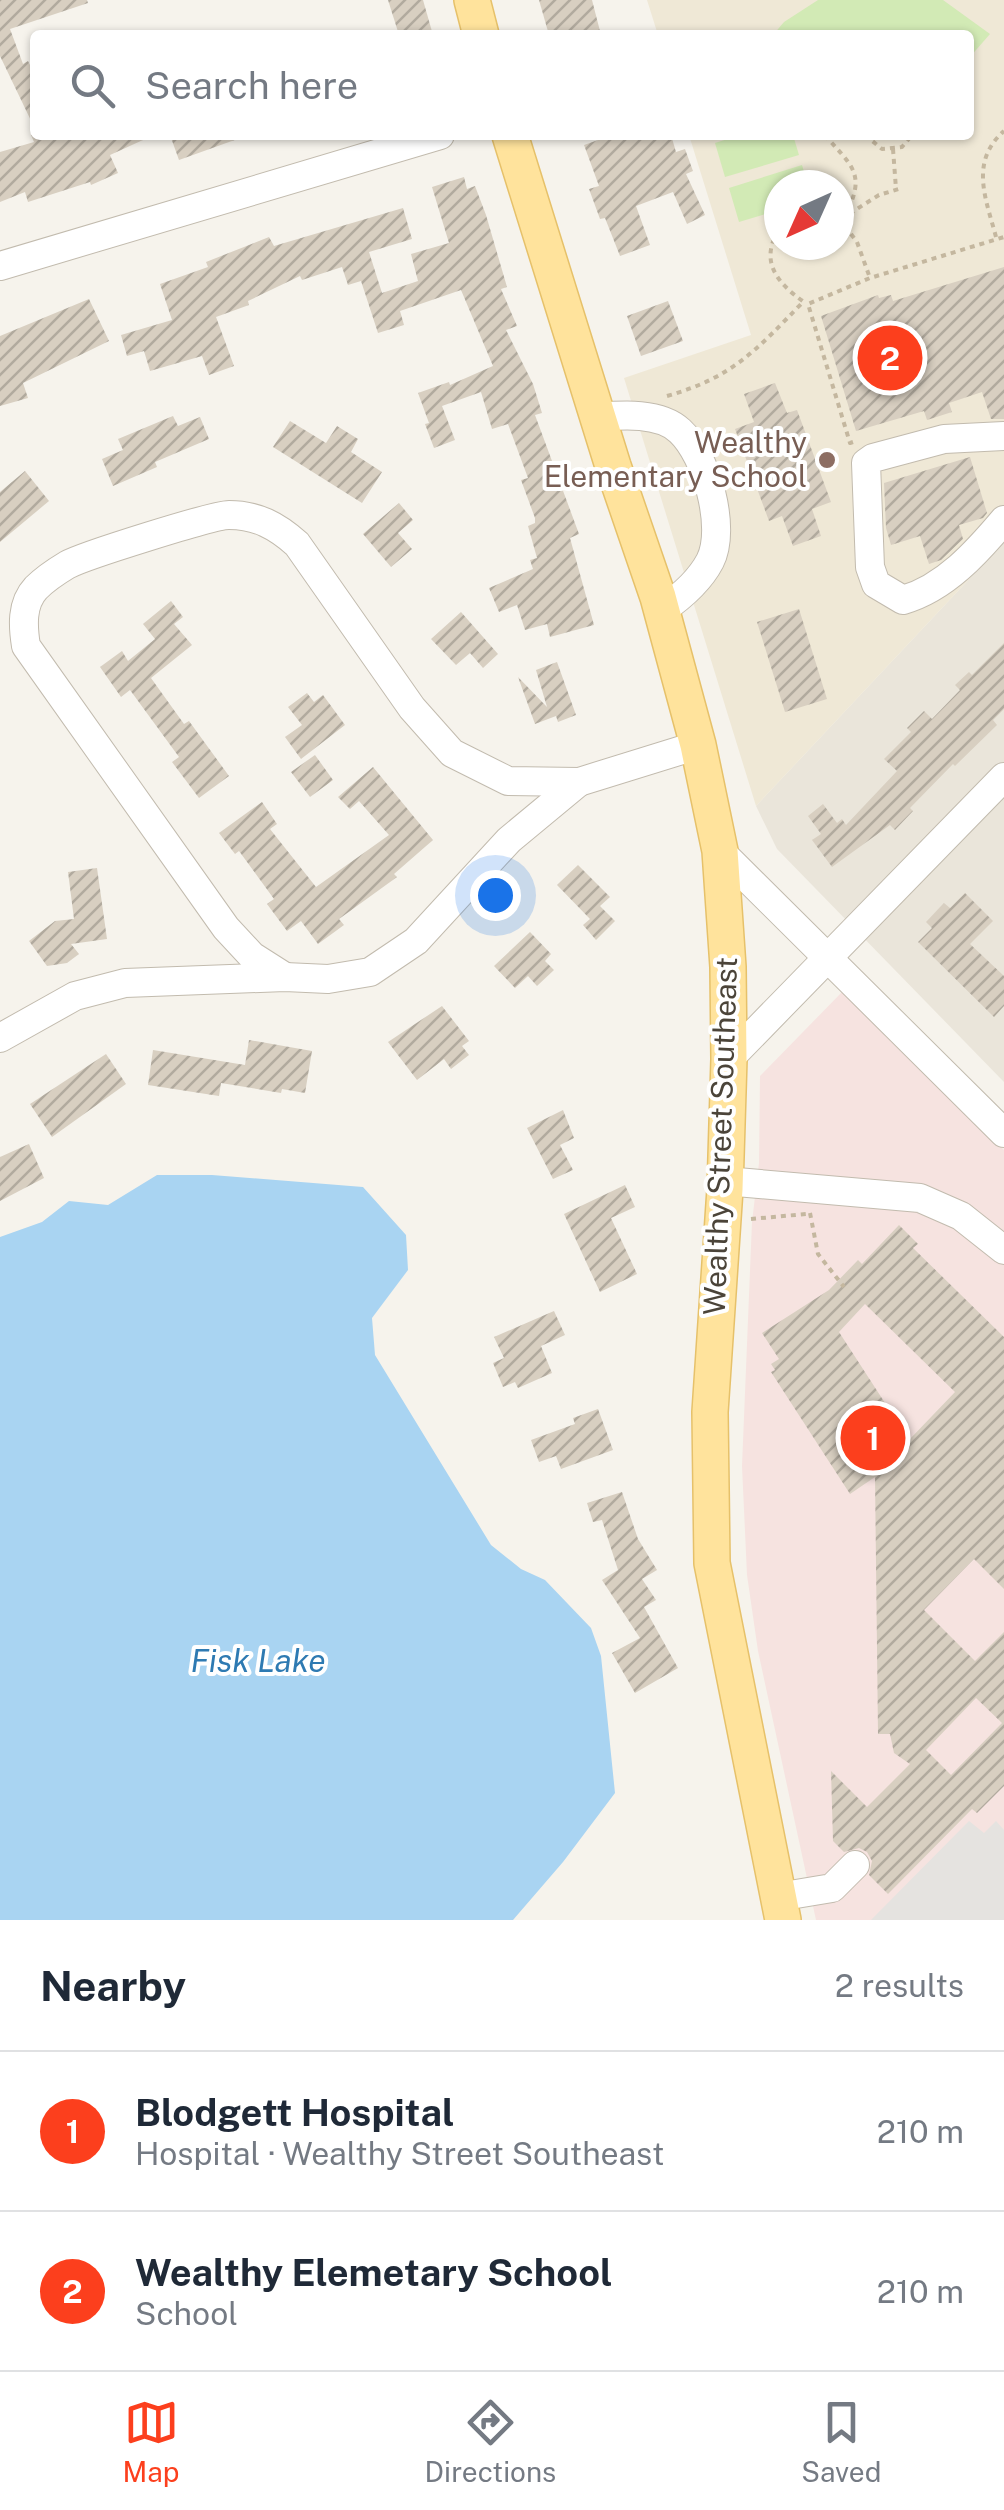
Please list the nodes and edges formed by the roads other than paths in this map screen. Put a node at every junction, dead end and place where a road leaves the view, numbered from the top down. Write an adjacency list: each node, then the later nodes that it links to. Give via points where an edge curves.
1 (472, 0): 2 (main road)
2 (480, 30)
3 (423, 140): 5 (street)
4 (512, 140): 6 (main road, Wealthy Street Southeast)
5 (0, 266)
6 (598, 417): 9 (main road, Wealthy Street Southeast); 9 (street, via 628,414 679,429 706,468 717,532 711,559 686,594)
7 (996, 437): 8 (street, via 944,439 866,464 876,584 903,600 920,595 972,558)
8 (1004, 520)
9 (662, 610): 10 (main road, Wealthy Street Southeast)
10 (698, 745): 12 (street); 13 (main road, Wealthy Street Southeast)
11 (1004, 777): 14 (street)
12 (578, 782): 15 (street, via 509,840 416,941 370,972); 15 (street, via 508,781 452,752 277,526 225,514 69,564 27,603 26,646 226,928)
13 (720, 851): 14 (street); 17 (main road, Wealthy Street Southeast)
14 (828, 958): 17 (street); 18 (street)
15 (285, 977): 16 (street, via 126,983 75,996)
16 (0, 1038)
17 (728, 1058): 19 (main road, Wealthy Street Southeast)
18 (1004, 1132)
19 (725, 1181): 20 (street, via 920,1198 961,1216); 22 (main road, Wealthy Street Southeast, via 710,1412 712,1563)
20 (1004, 1250)
21 (855, 1865): 22 (street, via 832,1888)
22 (780, 1909)

